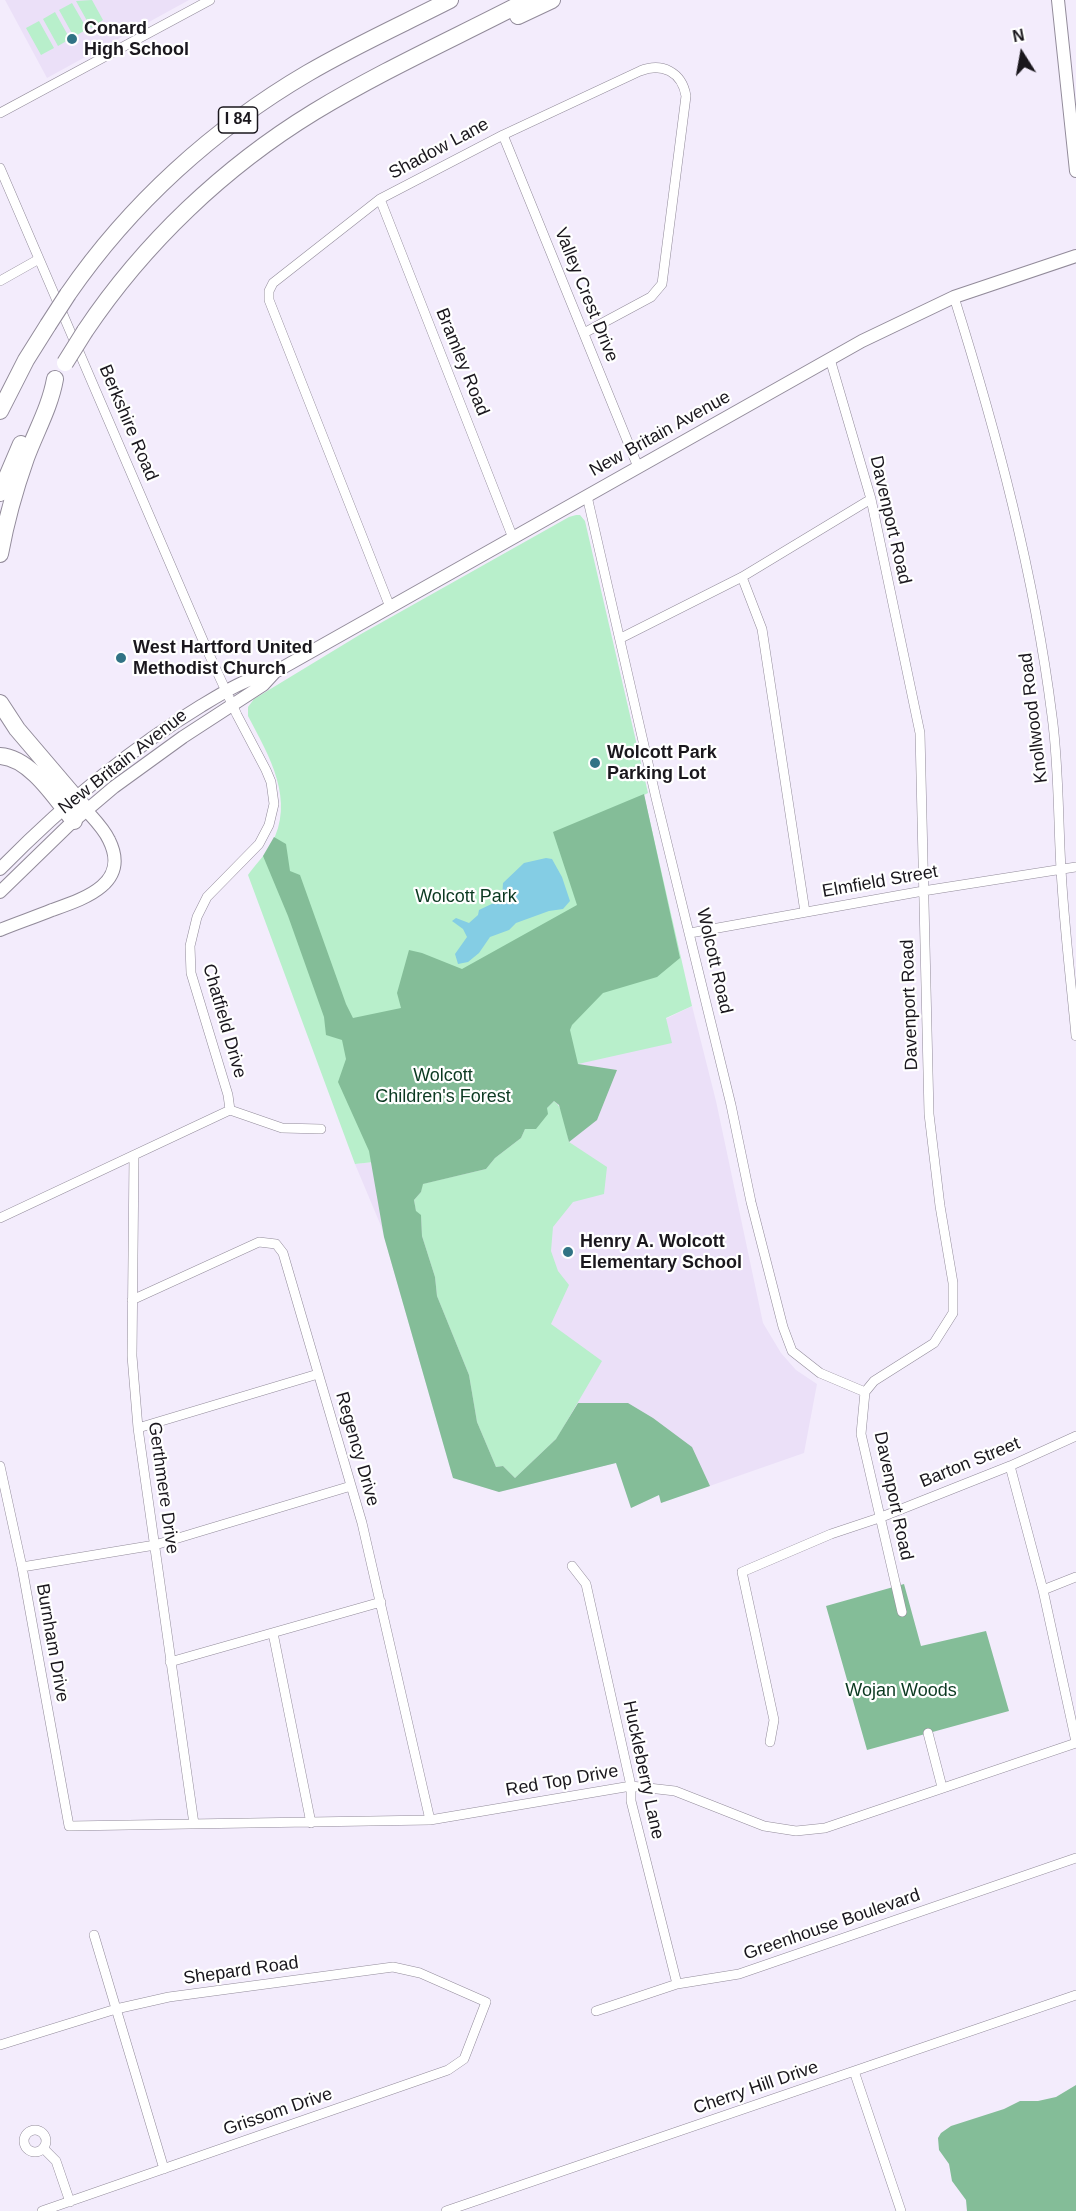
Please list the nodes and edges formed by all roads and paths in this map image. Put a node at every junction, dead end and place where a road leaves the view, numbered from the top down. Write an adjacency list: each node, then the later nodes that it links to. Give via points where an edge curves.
1 (210, 0): 7 (street)
2 (450, 0): 20 (highway, I 84, bridge, via 268,98 186,162 107,243 68,294 26,360)
3 (528, 0): 6 (highway, I 84)
4 (552, 0): 6 (highway)
5 (1058, 0): 8 (main road)
6 (452, 40): 19 (highway, I 84, bridge, via 323,107 236,167 160,239 112,294)
7 (0, 113)
8 (1074, 134): 11 (main road)
9 (503, 135): 12 (street, Shadow Lane); 17 (street, Valley Crest Drive); 17 (street, Shadow Lane, via 647,68 664,68 683,84 686,105 662,284 651,297)
10 (0, 168): 14 (street, Berkshire Road)
11 (1076, 171)
12 (380, 199): 25 (street, Bramley Road); 28 (street, Shadow Lane, via 281,275 270,287 268,296)
13 (1076, 256): 16 (main road, New Britain Avenue)
14 (39, 259): 15 (street); 31 (street, Berkshire Road)
15 (0, 281)
16 (954, 297): 18 (main road, New Britain Avenue); 38 (street, Knollwood Road, via 998,445 1039,630 1057,754)
17 (584, 333): 21 (street, Valley Crest Drive)
18 (830, 359): 21 (main road, New Britain Avenue); 24 (street, Davenport Road)
19 (55, 378): 22 (highway, I 84); 26 (highway, via 13,496)
20 (0, 411)
21 (638, 467): 23 (main road, New Britain Avenue)
22 (0, 493)
23 (587, 496): 25 (main road, New Britain Avenue); 29 (street, Wolcott Road)
24 (871, 499): 27 (street); 39 (street, Davenport Road, via 920,733)
25 (513, 538): 28 (main road, New Britain Avenue)
26 (0, 554)
27 (742, 577): 29 (street); 41 (street, via 762,629)
28 (390, 607): 30 (main road, New Britain Avenue)
29 (621, 638): 43 (street, Wolcott Road)
30 (275, 672): 31 (main road, New Britain Avenue, via 257,675); 33 (main road, New Britain Avenue, via 263,686)
31 (226, 691): 33 (street, Chatfield Drive); 35 (main road, New Britain Avenue, via 155,737)
32 (0, 703): 35 (highway)
33 (232, 704): 35 (main road, New Britain Avenue); 45 (street, Chatfield Drive, via 271,782 273,804 269,825 259,844 207,897 190,946 191,973)
34 (0, 756): 35 (highway, via 24,764)
35 (75, 810): 37 (main road, New Britain Avenue); 40 (main road, New Britain Avenue); 42 (main road, via 106,834 112,847 113,865 107,881 89,896)
36 (1076, 867): 38 (street, Elmfield Street)
37 (0, 869)
38 (1061, 869): 39 (street, Elmfield Street); 44 (street, Knollwood Road)
39 (923, 891): 41 (street, Elmfield Street); 51 (street, Davenport Road, via 929,1114 953,1283 953,1313 934,1343 874,1381)
40 (0, 892)
41 (805, 912): 43 (street, Elmfield Street)
42 (0, 930)
43 (690, 933): 51 (street, Wolcott Road, via 751,1202 792,1352 820,1372)
44 (1076, 1036)
45 (230, 1110): 46 (street, via 282,1128); 47 (street)
46 (321, 1129)
47 (134, 1155): 48 (street); 49 (street, Gerthmere Drive)
48 (0, 1218)
49 (132, 1299): 50 (street, Regency Drive, via 259,1242 276,1244 283,1253); 52 (street, Gerthmere Drive)
50 (318, 1374): 52 (street); 56 (street, Regency Drive)
51 (864, 1392): 57 (street, Davenport Road, via 861,1434)
52 (138, 1428): 58 (street, Gerthmere Drive)
53 (1076, 1436): 55 (street, Barton Street)
54 (0, 1466): 60 (street, Burnham Drive)
55 (1010, 1466): 57 (street, Barton Street); 62 (street)
56 (351, 1486): 58 (street); 63 (street, Regency Drive)
57 (879, 1518): 64 (street, Davenport Road); 69 (street, Barton Street, via 742,1572 774,1720)
58 (155, 1545): 60 (street); 66 (street, Gerthmere Drive)
59 (572, 1566): 71 (street, Huckleberry Lane, via 586,1584)
60 (22, 1567): 76 (street, Burnham Drive)
61 (1076, 1577): 62 (street)
62 (1043, 1590): 67 (street)
63 (381, 1602): 65 (street); 73 (street, Regency Drive)
64 (902, 1612)
65 (273, 1633): 66 (street); 74 (street)
66 (170, 1662): 75 (street, Gerthmere Drive)
67 (1074, 1720): 70 (street)
68 (928, 1732): 72 (street)
69 (771, 1742)
70 (1076, 1743): 72 (street, Red Top Drive)
71 (631, 1785): 72 (street, Red Top Drive, via 675,1791 764,1826 796,1831 825,1828); 73 (street, Red Top Drive); 79 (street, Huckleberry Lane, via 631,1802)
72 (942, 1787)
73 (430, 1820): 74 (street, Red Top Drive)
74 (311, 1823): 75 (street, Red Top Drive)
75 (194, 1824): 76 (street, Red Top Drive)
76 (69, 1826)
77 (1076, 1858): 79 (street, Greenhouse Boulevard, via 739,1974)
78 (94, 1935): 82 (street)
79 (677, 1984): 83 (street, Greenhouse Boulevard)
80 (1076, 1995): 85 (street, Cherry Hill Drive)
81 (486, 2002): 82 (street, Shepard Road, via 420,1973 393,1967 169,1997); 87 (street, Grissom Drive, via 464,2059 448,2070)
82 (116, 2009): 84 (street, Shepard Road); 87 (street)
83 (597, 2010)
84 (0, 2044)
85 (854, 2071): 90 (street, Cherry Hill Drive); 91 (street)
86 (43, 2148): 88 (street, via 56,2161)
87 (164, 2169): 88 (street, Grissom Drive)
88 (70, 2202): 89 (street, Grissom Drive)
89 (42, 2211)
90 (446, 2211)
91 (901, 2211)

